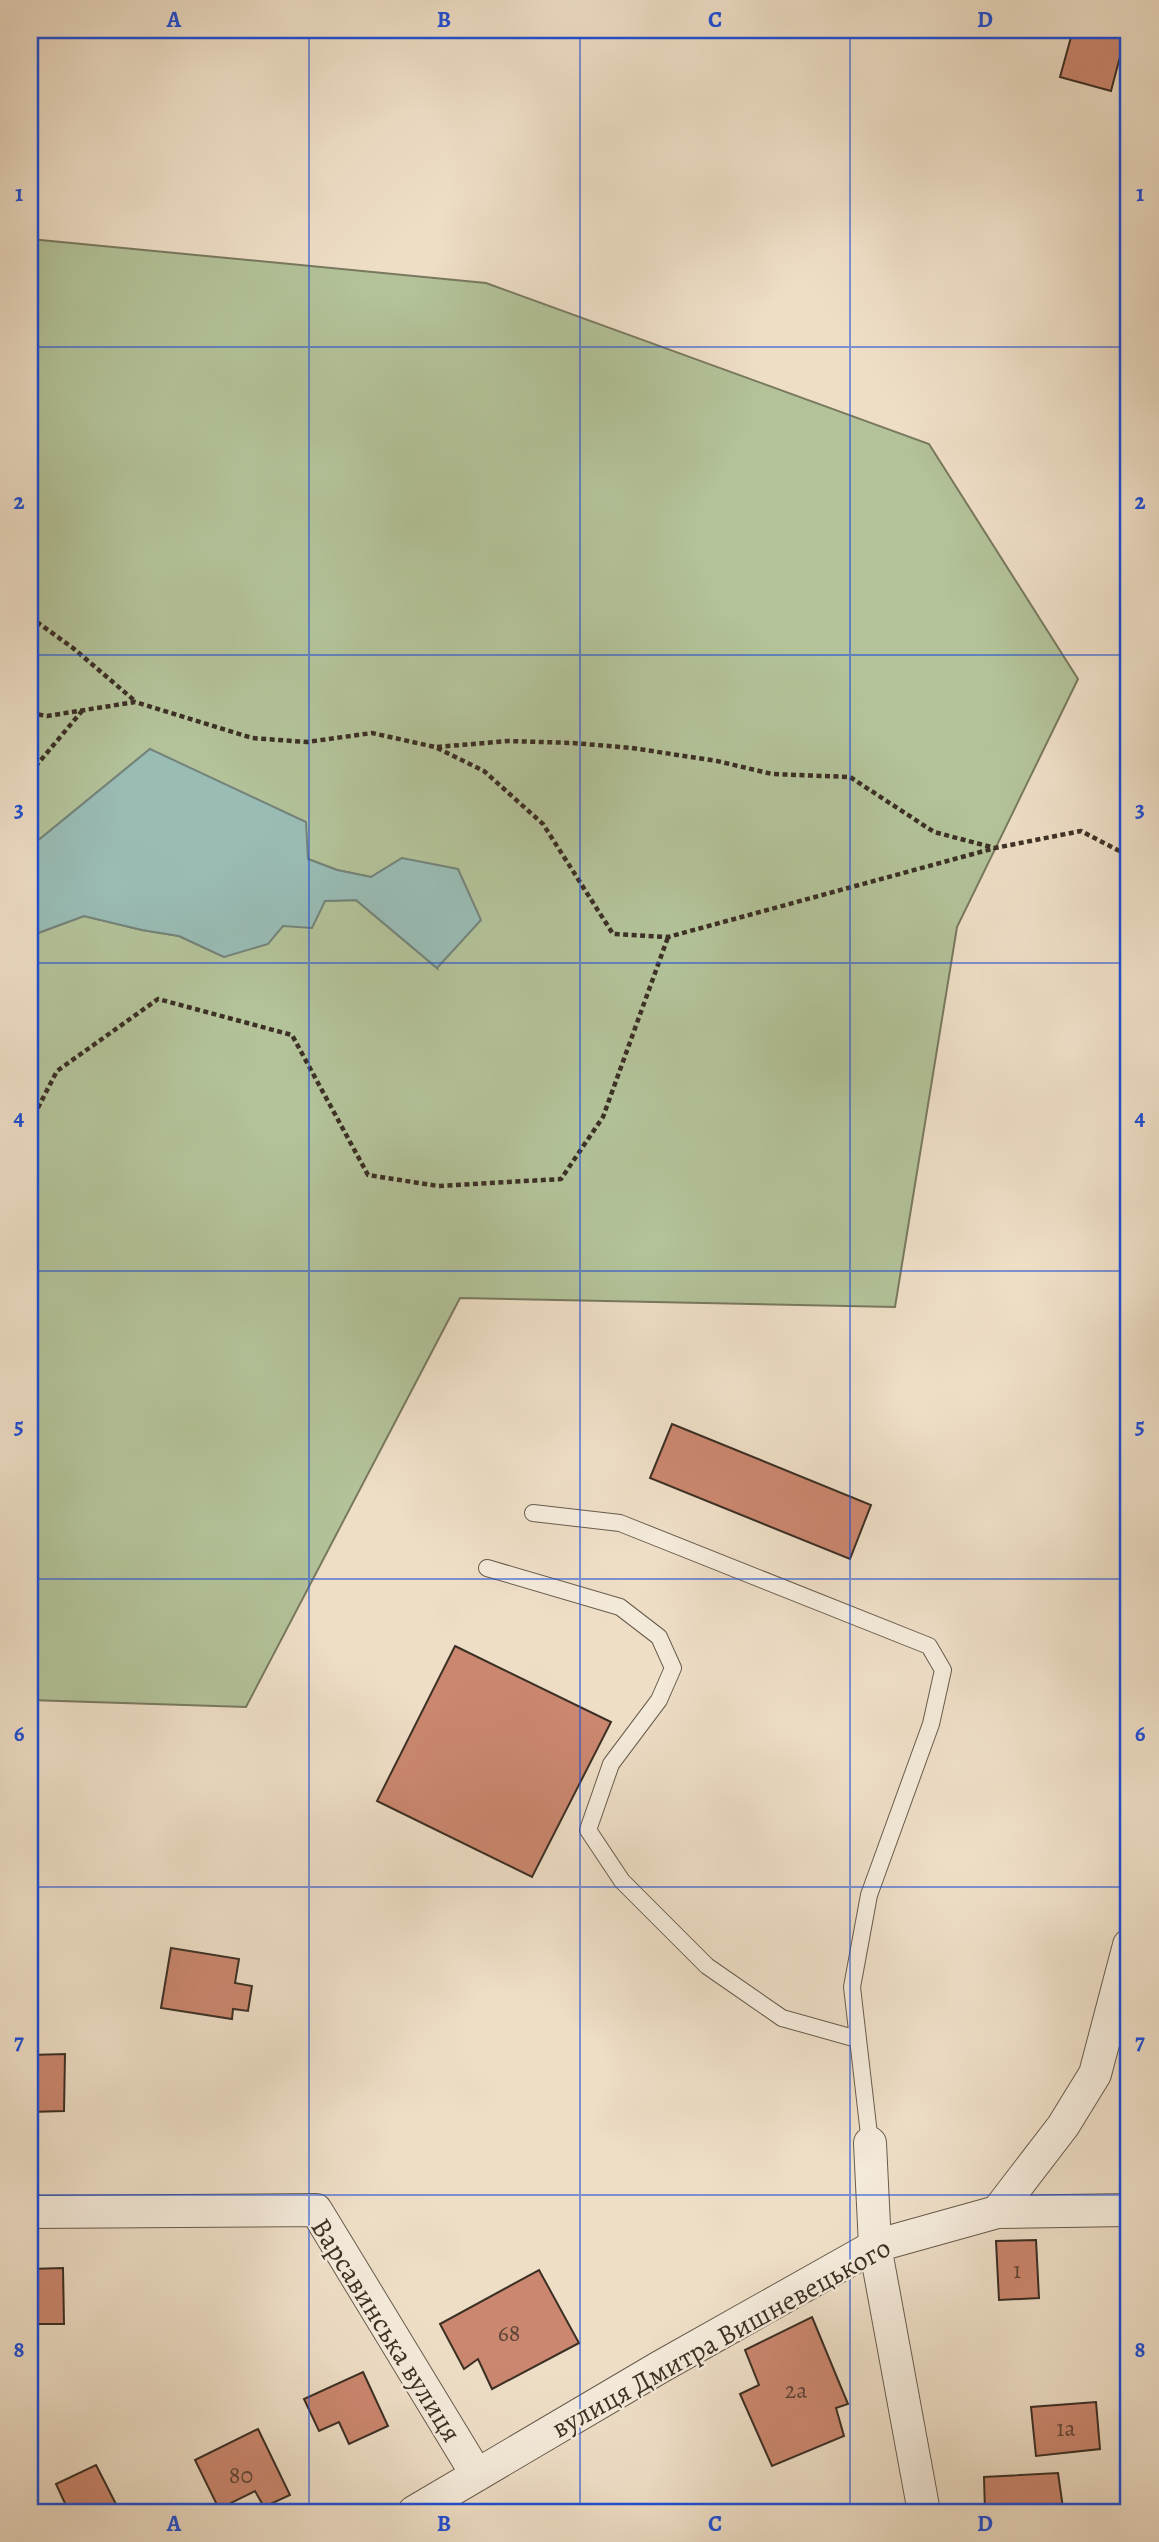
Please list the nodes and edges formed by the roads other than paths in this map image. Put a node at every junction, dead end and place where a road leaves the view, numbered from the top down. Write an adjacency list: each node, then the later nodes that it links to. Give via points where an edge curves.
1 (533, 1513): 4 (lane, via 620,1523 929,1646 943,1670 931,1724 869,1895 852,1987)
2 (486, 1568): 4 (lane, via 620,1607 659,1637 673,1668 659,1700 611,1764 587,1830 622,1881 707,1966 782,2018)
3 (1129, 1945): 8 (street, via 1095,2074 1063,2126)
4 (858, 2039): 5 (lane)
5 (870, 2143): 9 (street)
6 (1129, 2210): 8 (street, вулиця Дмитра Вишневецького)
7 (30, 2212): 10 (street, Варсавинська вулиця, via 316,2210)
8 (997, 2212): 9 (street, вулиця Дмитра Вишневецького)
9 (875, 2246): 10 (street, вулиця Дмитра Вишневецького); 12 (street)
10 (477, 2475): 11 (street, вулиця Дмитра Вишневецького)
11 (414, 2512)
12 (924, 2512)

